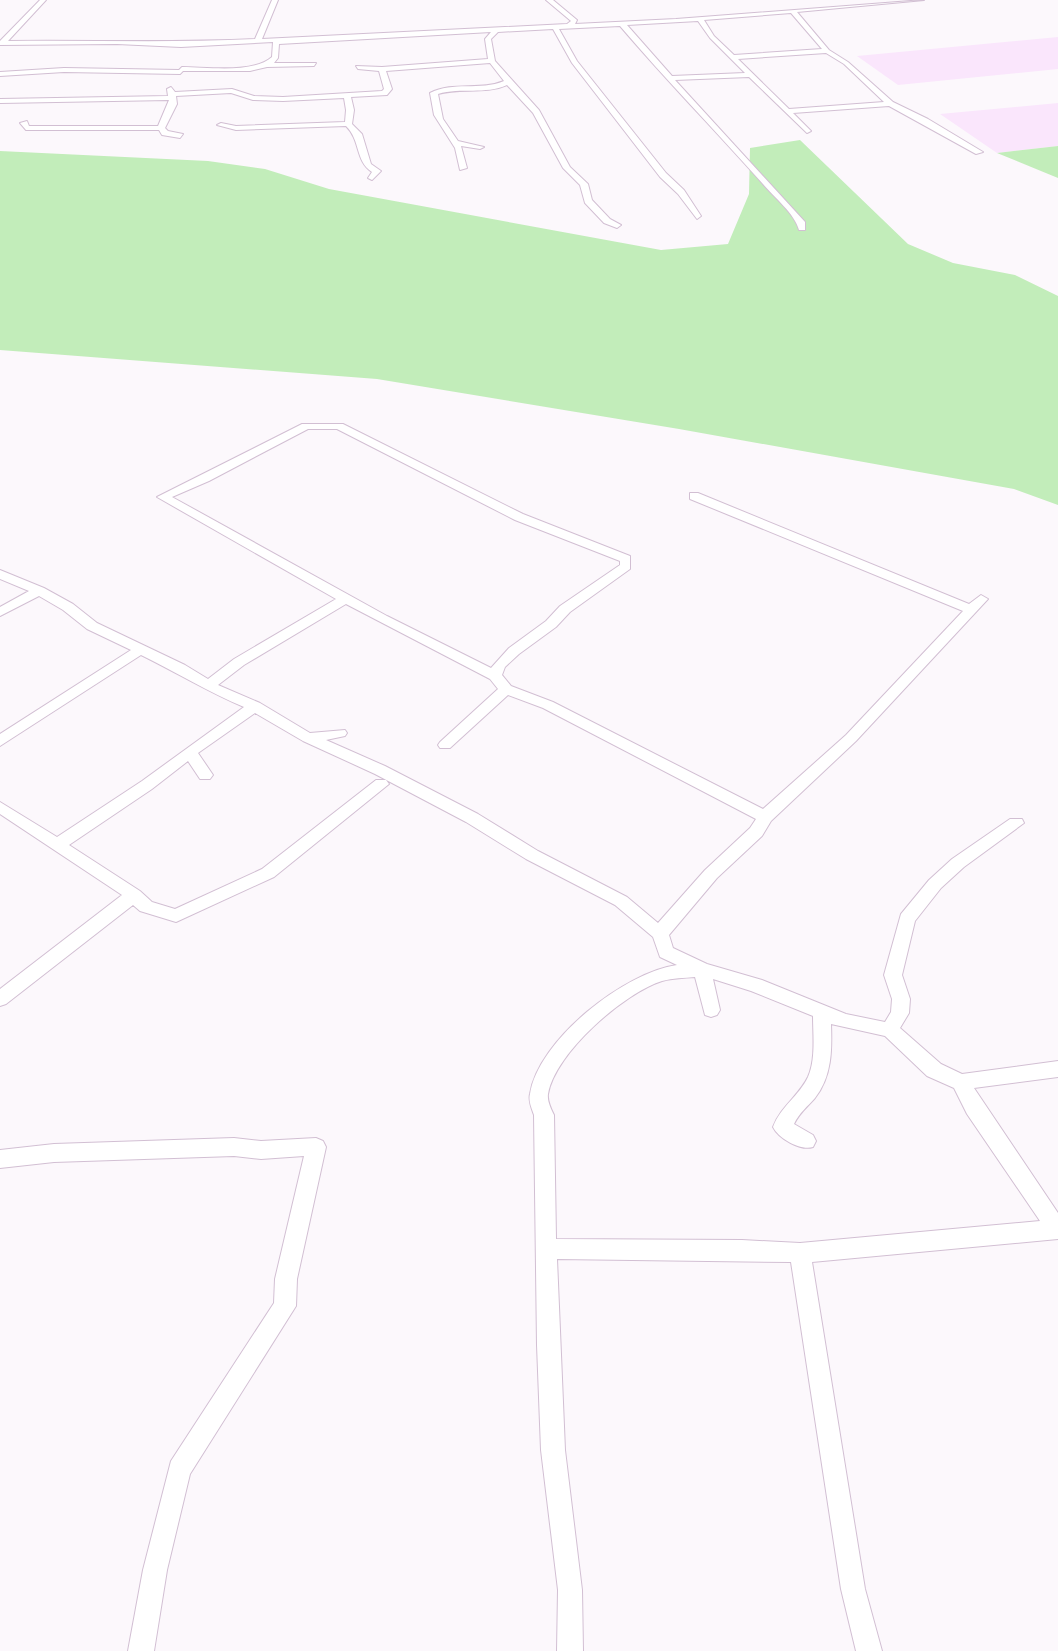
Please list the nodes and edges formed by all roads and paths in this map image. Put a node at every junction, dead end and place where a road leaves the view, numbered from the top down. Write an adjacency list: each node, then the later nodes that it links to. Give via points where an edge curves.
1 (43, 0): 13 (street)
2 (275, 0): 12 (street)
3 (549, 0): 9 (street, via 575,21)
4 (921, 0): 5 (street)
5 (794, 13): 6 (street); 15 (street)
6 (701, 20): 7 (street); 16 (street)
7 (623, 25): 9 (street); 26 (street)
8 (556, 28): 9 (street); 10 (street); 45 (street, via 574,62)
9 (567, 28)
10 (496, 30): 11 (street); 17 (street, via 488,39)
11 (282, 39): 12 (street); 19 (street)
12 (258, 41): 14 (street)
13 (1, 44): 14 (street)
14 (195, 44): 23 (street)
15 (827, 51): 16 (street); 32 (street)
16 (734, 57): 25 (street)
17 (492, 61): 22 (street); 27 (street)
18 (314, 64): 19 (street)
19 (267, 65): 21 (street)
20 (358, 67): 22 (street)
21 (250, 69): 23 (street); 28 (street)
22 (382, 69): 30 (street, via 387,91)
23 (181, 70): 24 (street); 29 (street, via 173,78)
24 (0, 74)
25 (751, 75): 26 (street); 33 (street)
26 (668, 78): 47 (street, via 781,198)
27 (506, 83): 40 (street, via 434,93 441,122); 46 (street, via 536,112 569,170 584,184 588,201)
28 (232, 91): 29 (street); 30 (street, via 264,99)
29 (170, 96): 31 (street); 37 (street, via 173,104)
30 (347, 96): 35 (street)
31 (0, 101)
32 (890, 104): 33 (street); 42 (street)
33 (787, 111): 38 (street)
34 (24, 123): 37 (street, via 26,128)
35 (348, 124): 36 (street); 44 (street, via 358,134 366,165 377,171)
36 (221, 125)
37 (161, 128): 39 (street)
38 (807, 131)
39 (180, 136)
40 (457, 143): 41 (street); 43 (street)
41 (481, 147)
42 (979, 152)
43 (463, 168)
44 (372, 178)
45 (696, 216)
46 (617, 225)
47 (802, 228)
48 (694, 496): 66 (street, via 976,604 851,738)
49 (0, 573): 50 (street)
50 (39, 591): 52 (street); 53 (street, via 92,626)
51 (345, 599): 54 (street); 54 (street, via 163,497 306,426 339,426 519,517 626,559 618,573 514,651); 55 (street, via 239,662)
52 (0, 612)
53 (141, 649): 55 (street); 60 (street)
54 (495, 676): 56 (street)
55 (208, 686): 57 (street)
56 (506, 689): 61 (street); 66 (street, via 548,705)
57 (255, 706): 59 (street); 62 (street)
58 (340, 733): 59 (street)
59 (308, 738): 70 (street, via 380,770 621,901)
60 (0, 741)
61 (445, 745)
62 (190, 752): 63 (street); 68 (street)
63 (205, 775)
64 (381, 784): 69 (street, via 268,873 176,916 146,907)
65 (0, 807): 68 (street)
66 (765, 817): 70 (street, via 756,832 670,919)
67 (1016, 823): 76 (street, via 958,863 907,919 893,975 901,999 900,1013)
68 (57, 845): 69 (street)
69 (134, 895): 73 (street)
70 (663, 943): 71 (street); 72 (street)
71 (702, 969): 72 (street); 74 (street); 75 (street, via 756,985)
72 (655, 976): 82 (street, via 611,1002 583,1028 550,1068 538,1097 544,1115)
73 (0, 999)
74 (711, 1010)
75 (822, 1013): 76 (street); 79 (street, via 822,1048 814,1083 786,1114 783,1127)
76 (890, 1030): 78 (street, via 934,1070)
77 (1058, 1069): 78 (street)
78 (961, 1082): 81 (street)
79 (806, 1141)
80 (0, 1159): 84 (street, via 44,1153 316,1147 286,1279 285,1306 179,1469)
81 (1058, 1230): 83 (street)
82 (546, 1249): 83 (street); 85 (street, via 553,1450 570,1590)
83 (800, 1253): 86 (street, via 853,1589)
84 (141, 1651)
85 (570, 1651)
86 (869, 1651)

